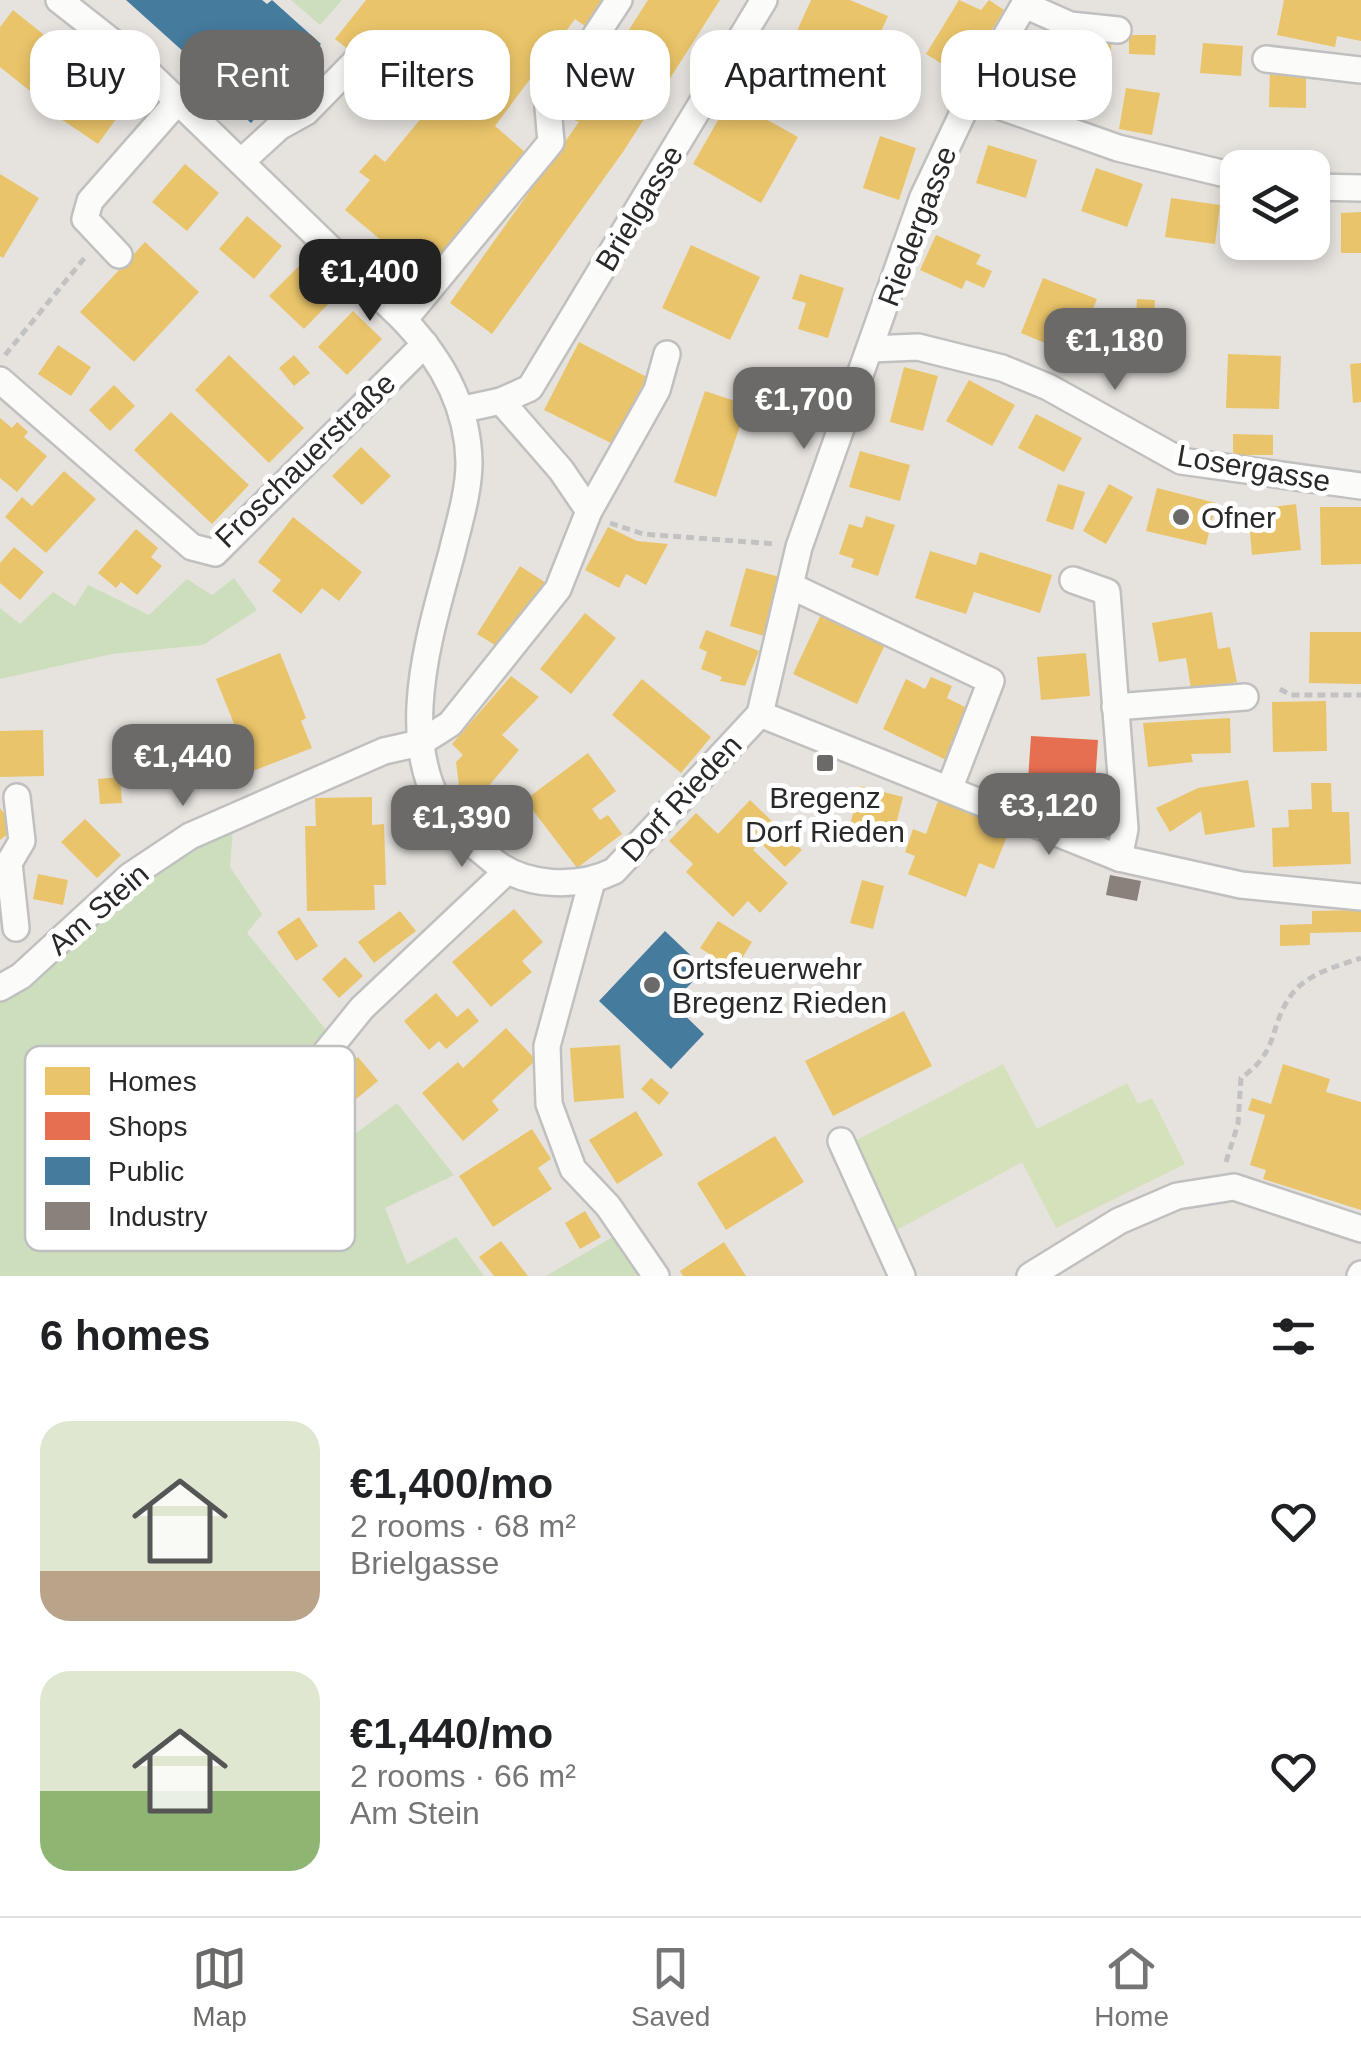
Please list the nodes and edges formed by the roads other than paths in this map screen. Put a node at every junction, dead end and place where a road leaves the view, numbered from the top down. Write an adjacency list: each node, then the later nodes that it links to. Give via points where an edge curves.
1 (59, 0): 10 (street)
2 (619, 0): 18 (street, via 548,108 551,142)
3 (764, 0): 23 (street, Brielgasse, via 530,388)
4 (1026, 2): 5 (street, Riedergasse); 6 (street, via 1070,25)
5 (1010, 30)
6 (1118, 30)
7 (1266, 59): 8 (street)
8 (1361, 70)
9 (344, 73): 13 (street)
10 (178, 101): 13 (street); 17 (street, via 90,201 85,220)
11 (960, 120): 20 (street, Riedergasse, via 923,197)
12 (1039, 120): 14 (street)
13 (242, 162): 18 (street)
14 (1220, 174)
15 (1330, 187): 16 (street)
16 (1361, 188)
17 (110, 246)
18 (404, 320): 19 (street)
19 (425, 344): 22 (street, Froschauerstraße, via 225,547 204,553); 24 (street)
20 (870, 349): 25 (street, Losergasse, via 918,348 1002,368 1182,461); 28 (street, Dorf Rieden)
21 (667, 354): 26 (street, via 657,390)
22 (0, 380)
23 (502, 401): 24 (street, Brielgasse); 26 (street)
24 (464, 409): 32 (street, via 467,478 422,685)
25 (1361, 486)
26 (589, 511): 32 (street, via 558,589 450,724)
27 (1073, 580): 30 (street, via 1106,592)
28 (790, 586): 31 (street, Dorf Rieden); 33 (street, via 991,680)
29 (1245, 697): 30 (street)
30 (1116, 707): 35 (street, via 1125,829)
31 (760, 714): 33 (street); 37 (street, Dorf Rieden, via 614,871)
32 (420, 744): 36 (street, via 432,790 457,830); 40 (street, Am Stein, via 384,751 190,836 130,876)
33 (950, 787): 35 (street)
34 (17, 797): 39 (street, via 22,841 9,863)
35 (1119, 858): 38 (street, via 1241,885)
36 (506, 872): 37 (street, via 542,881); 42 (street, via 362,1008)
37 (592, 881): 46 (street, Dorf Rieden, via 547,1046 550,1104 573,1169)
38 (1361, 898)
39 (8, 929): 40 (street)
40 (51, 949): 41 (street, Am Stein)
41 (0, 988)
42 (331, 1046)
43 (841, 1140): 47 (street)
44 (1361, 1229): 45 (street, via 1234,1187 1177,1196 1119,1220)
45 (1052, 1268): 48 (street)
46 (656, 1276)
47 (902, 1276)
48 (1030, 1276)

